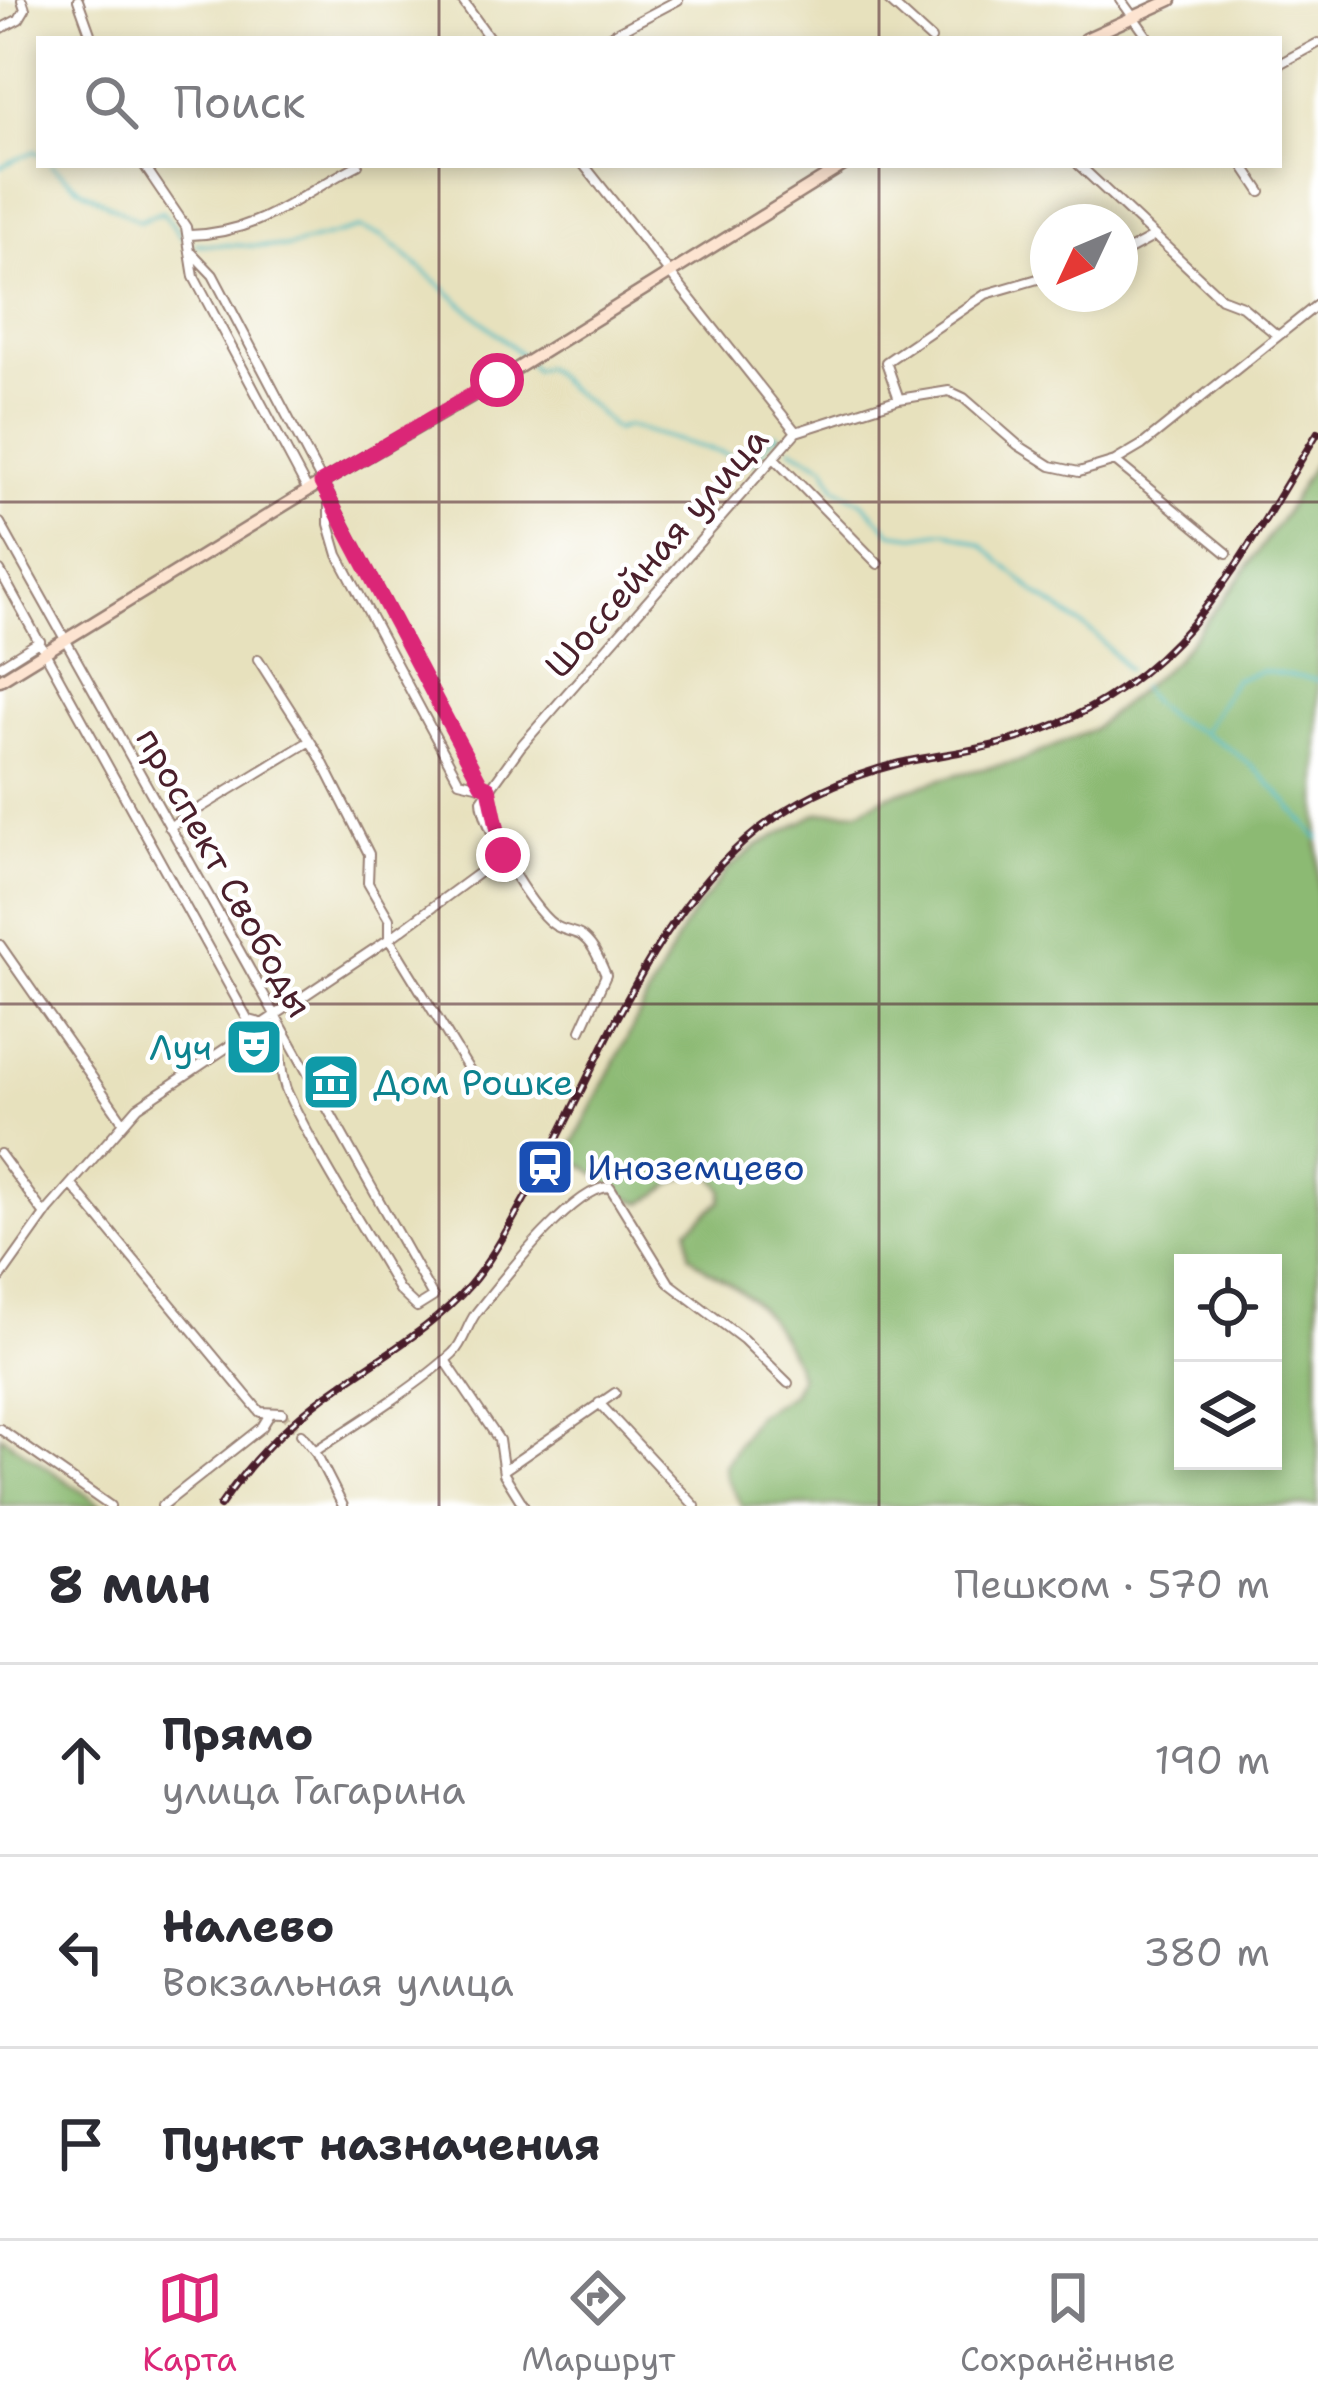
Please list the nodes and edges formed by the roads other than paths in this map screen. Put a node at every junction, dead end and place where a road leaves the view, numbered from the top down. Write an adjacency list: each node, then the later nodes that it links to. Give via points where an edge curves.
1 (22, 0): 9 (street, via 19,19)
2 (78, 0): 10 (street)
3 (462, 0): 11 (street)
4 (678, 0): 12 (street)
5 (888, 0): 13 (street)
6 (1120, 0): 8 (street)
7 (1171, 0): 8 (main road)
8 (1134, 17): 14 (main road); 15 (street)
9 (0, 29)
10 (91, 36)
11 (488, 36)
12 (610, 36)
13 (928, 36)
14 (1091, 36)
15 (1147, 36)
16 (1318, 43): 17 (street)
17 (1282, 62)
18 (146, 168): 25 (street)
19 (353, 168): 25 (street, via 246,228)
20 (586, 168): 29 (street)
21 (839, 168): 29 (main road)
22 (1081, 168): 26 (street)
23 (1245, 168): 24 (street)
24 (1262, 192)
25 (190, 235): 28 (street)
26 (1155, 236): 27 (street); 32 (street, via 1221,298)
27 (1138, 245)
28 (191, 253): 37 (street, via 213,275); 38 (street, via 194,277)
29 (667, 273): 34 (street); 37 (main road)
30 (1030, 282): 33 (street, via 986,294 886,362)
31 (1318, 304): 32 (street, Шоссейная улица)
32 (1278, 336): 36 (street, Шоссейная улица)
33 (899, 399): 34 (street, Шоссейная улица); 36 (street, Шоссейная улица, via 949,391 1051,466 1079,472)
34 (796, 432): 35 (street, Шоссейная улица)
35 (774, 458): 42 (street); 50 (street, Шоссейная улица)
36 (1115, 461): 41 (street)
37 (321, 483): 38 (main road); 39 (street)
38 (308, 491): 44 (main road)
39 (329, 495): 50 (street); 50 (street, via 329,524 349,576 459,781)
40 (0, 524): 44 (street, проспект Свободы)
41 (1227, 554)
42 (878, 564)
43 (0, 571): 45 (street, проспект Свободы)
44 (65, 640): 45 (main road); 51 (street, проспект Свободы)
45 (43, 647): 47 (street); 48 (main road); 56 (street, проспект Свободы, via 248,1020)
46 (258, 659): 49 (street)
47 (0, 666)
48 (0, 680)
49 (310, 741): 51 (street); 53 (street, via 369,854 368,884 389,919)
50 (485, 786): 52 (street, via 482,809)
51 (169, 827): 55 (street, проспект Свободы)
52 (503, 855): 53 (street); 57 (street, via 552,924 582,937 606,975)
53 (389, 939): 55 (street); 58 (street, via 474,1078)
54 (0, 945): 59 (street)
55 (274, 1016): 56 (street); 56 (street, проспект Свободы, via 433,1297 417,1307 284,1089 278,1039)
56 (264, 1023): 59 (street)
57 (581, 1030)
58 (499, 1089)
59 (124, 1123): 61 (street)
60 (0, 1154): 62 (street)
61 (71, 1184): 62 (street); 68 (street, via 260,1412)
62 (45, 1215): 63 (street)
63 (0, 1278)
64 (445, 1360): 65 (street, via 554,1221 597,1187 610,1186 669,1283); 72 (street); 73 (street, via 499,1440)
65 (788, 1383)
66 (615, 1393): 67 (street)
67 (599, 1403): 73 (street); 78 (street)
68 (270, 1412): 69 (street); 75 (street, via 262,1427)
69 (282, 1413)
70 (0, 1429): 74 (street)
71 (301, 1434): 72 (street)
72 (315, 1451): 76 (street)
73 (504, 1470): 77 (street)
74 (110, 1506)
75 (162, 1506)
76 (343, 1506)
77 (524, 1506)
78 (695, 1506)

